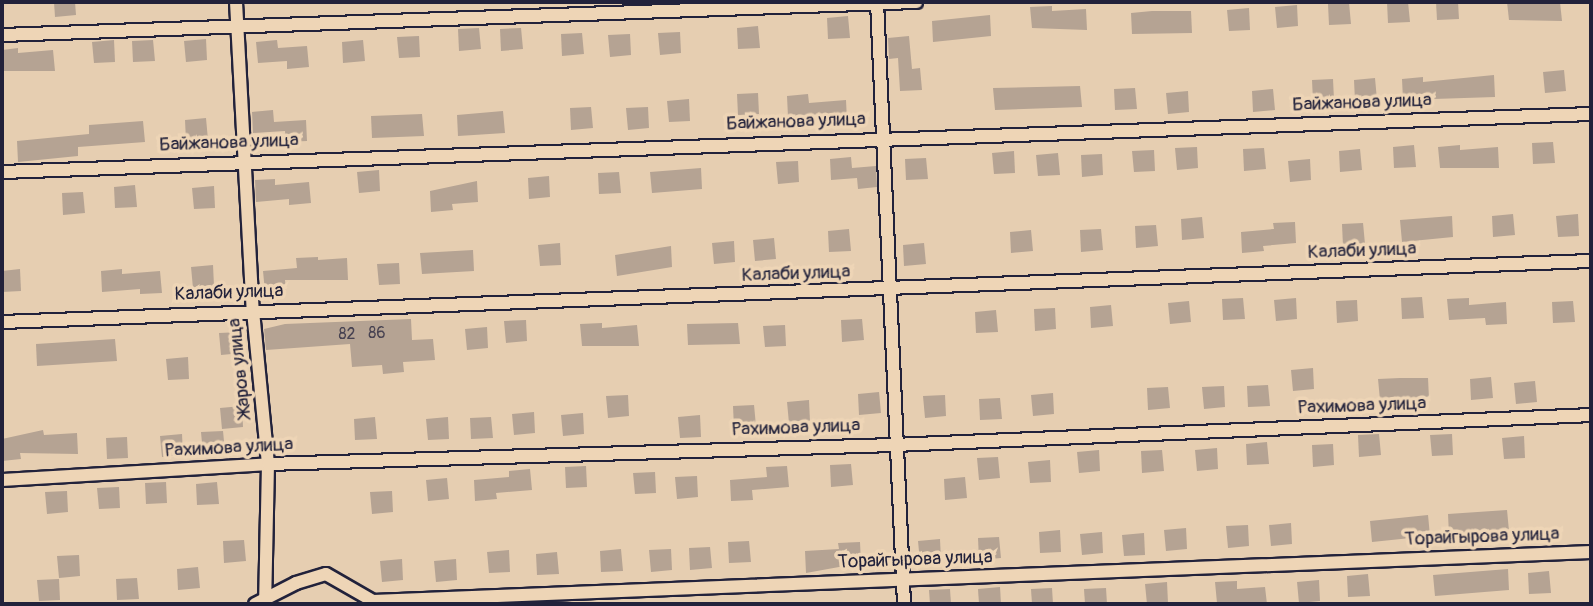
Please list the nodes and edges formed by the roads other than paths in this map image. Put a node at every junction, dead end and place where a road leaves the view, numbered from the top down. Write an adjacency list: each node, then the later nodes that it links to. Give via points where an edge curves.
1 (236, 2): 4 (street, Жаров улица)
2 (916, 2): 3 (street)
3 (877, 3): 4 (street); 7 (street)
4 (237, 24): 5 (street); 8 (street, Жаров улица)
5 (2, 35)
6 (1591, 114): 7 (street, Байжанова улица)
7 (886, 139): 8 (street, Байжанова улица); 11 (street)
8 (245, 161): 9 (street, Байжанова улица); 12 (street, Жаров улица)
9 (2, 172)
10 (1591, 261): 11 (street, Калаби улица)
11 (890, 290): 12 (street, Калаби улица); 15 (street)
12 (254, 311): 13 (street, Калаби улица); 16 (street, Жаров улица)
13 (2, 321)
14 (1591, 415): 15 (street, Рахимова улица)
15 (894, 444): 16 (street, Рахимова улица); 19 (street)
16 (268, 464): 17 (street, Рахимова улица); 20 (street, Жаров улица)
17 (2, 480)
18 (1591, 552): 19 (street, Торайгырова улица)
19 (903, 580): 20 (street, Торайгырова улица, via 373,601 326,574 296,583); 21 (street)
20 (262, 603)
21 (904, 604)

